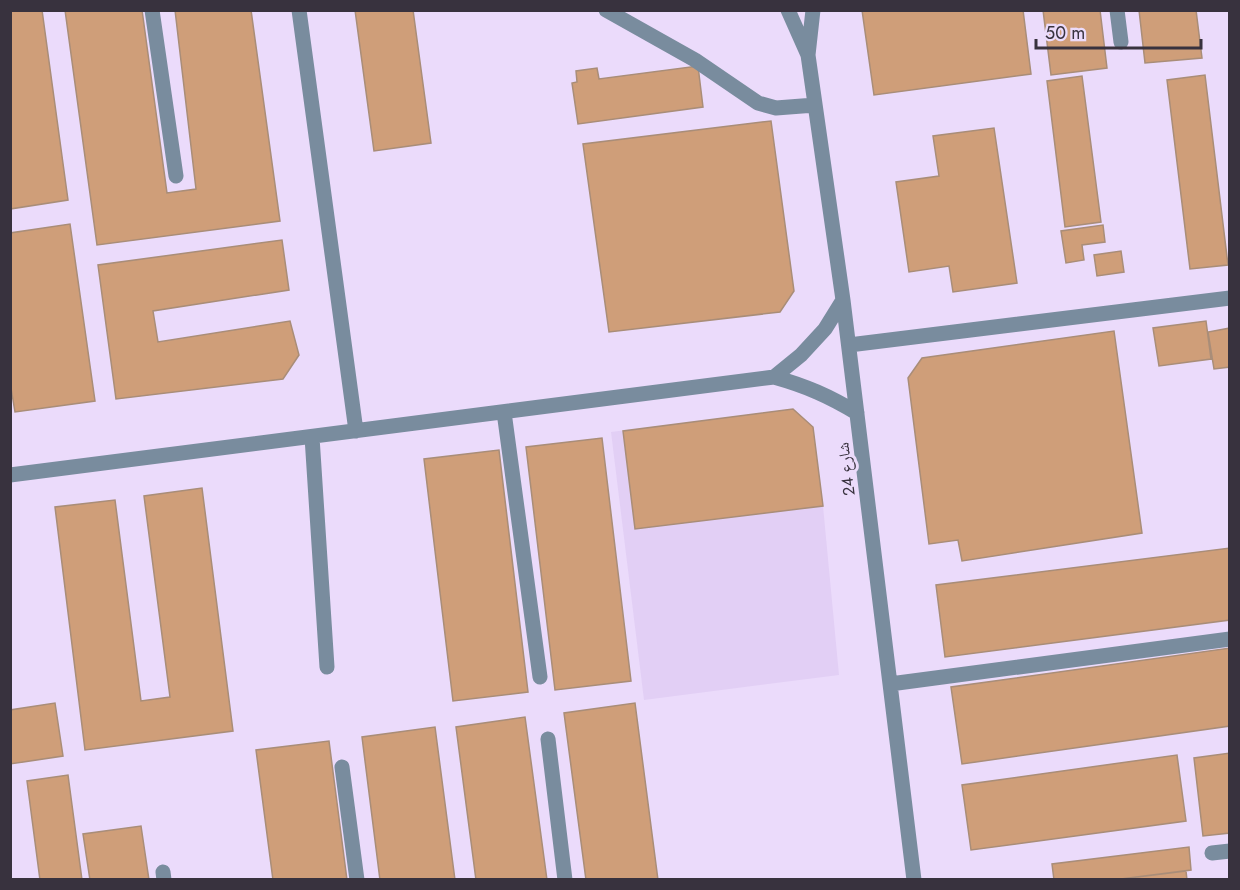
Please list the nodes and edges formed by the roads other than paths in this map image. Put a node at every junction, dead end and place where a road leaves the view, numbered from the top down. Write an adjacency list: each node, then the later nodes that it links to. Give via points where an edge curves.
1 (152, 10): 10 (street)
2 (298, 10): 17 (street)
3 (606, 10): 9 (street, via 695,60 758,103 776,108)
4 (788, 10): 8 (street, شارع 24)
5 (813, 10): 8 (street, شارع 24)
6 (1117, 10): 7 (street)
7 (1121, 42)
8 (808, 54): 9 (street, شارع 24)
9 (815, 105): 12 (street, شارع 24)
10 (176, 176)
11 (1230, 298): 13 (street)
12 (843, 300): 13 (street, شارع 24); 14 (street, via 825,329)
13 (849, 345): 16 (street, شارع 24)
14 (774, 377): 15 (street); 16 (street, via 803,385)
15 (504, 412): 17 (street); 22 (street)
16 (857, 413): 23 (street, شارع 24)
17 (356, 431): 18 (street)
18 (312, 437): 19 (street); 21 (street)
19 (10, 475)
20 (1230, 639): 23 (street)
21 (327, 667)
22 (540, 677)
23 (890, 684): 30 (street, شارع 24)
24 (548, 739): 29 (street)
25 (342, 767): 28 (street)
26 (1230, 851): 27 (street)
27 (1212, 853)
28 (357, 879)
29 (565, 879)
30 (914, 879)

